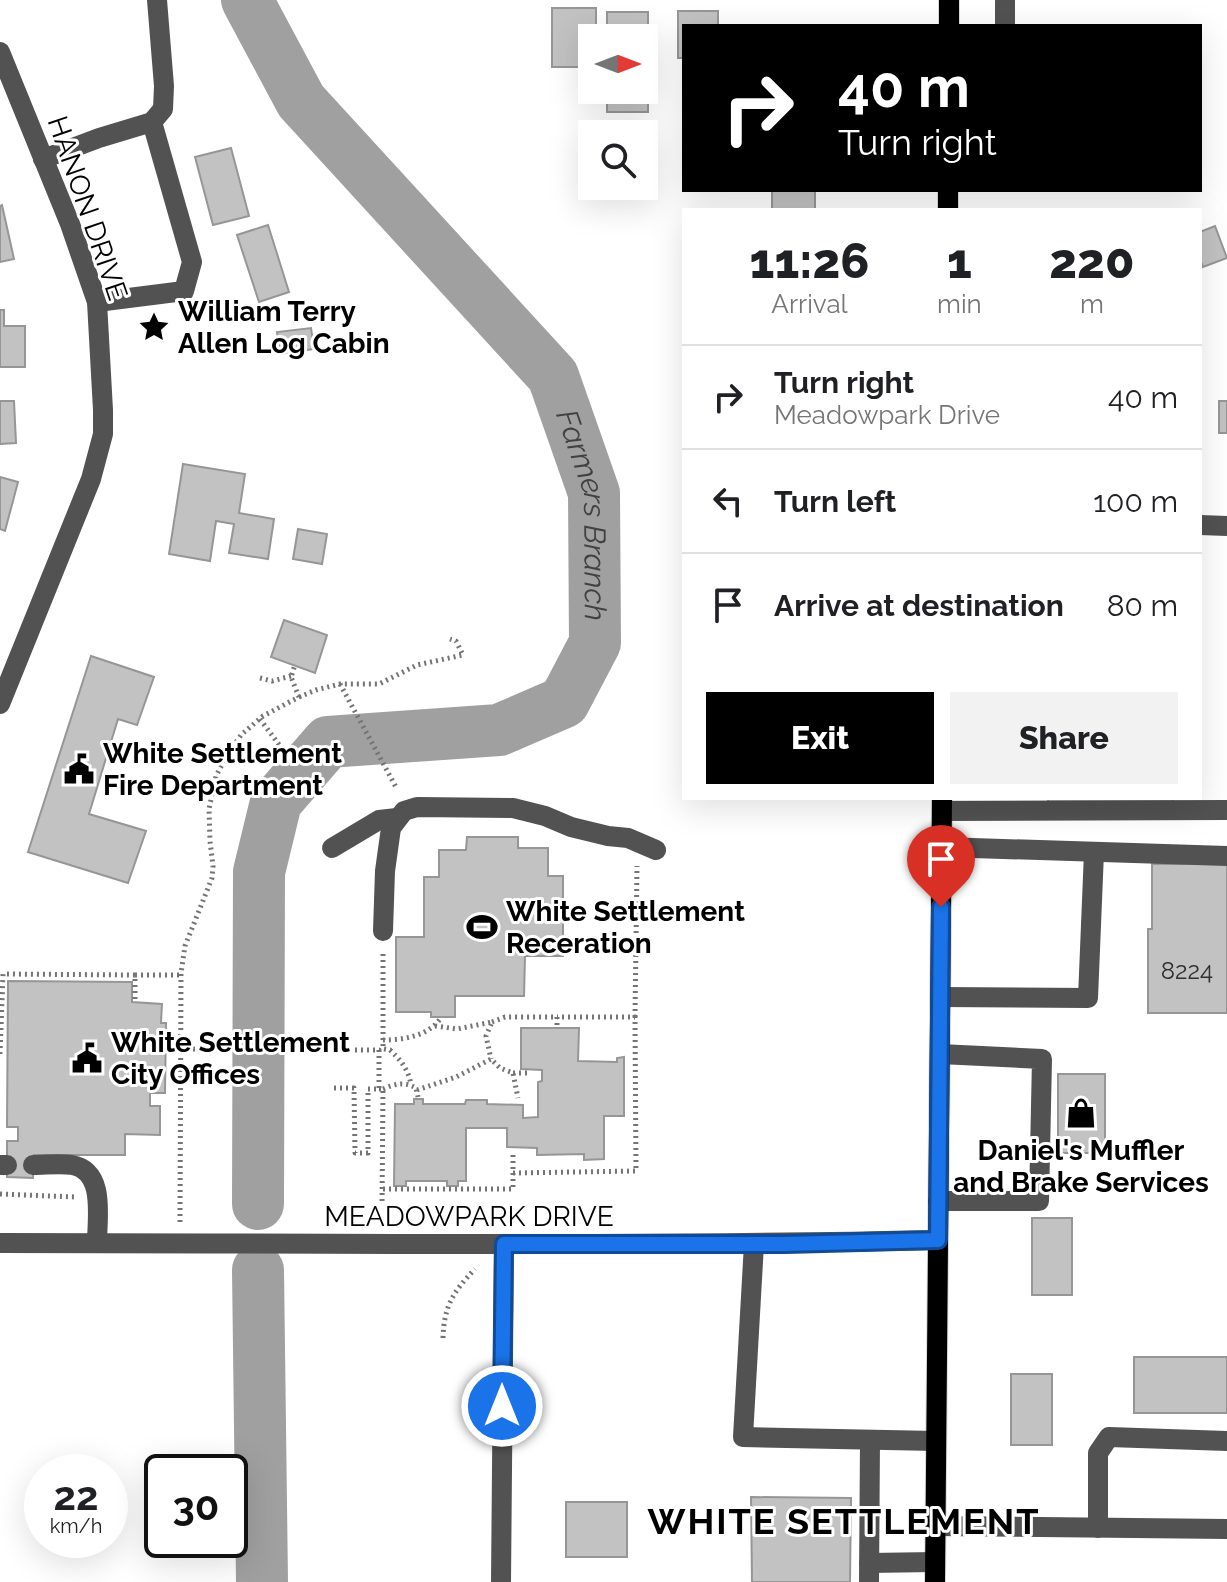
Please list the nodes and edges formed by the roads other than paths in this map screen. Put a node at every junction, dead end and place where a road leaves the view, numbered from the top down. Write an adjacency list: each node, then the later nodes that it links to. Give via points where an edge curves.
1 (157, 0): 7 (street, via 164,98 163,109)
2 (949, 0): 4 (main road)
3 (1005, 0): 5 (street)
4 (949, 24)
5 (1005, 24)
6 (0, 52): 8 (street, HANON DRIVE)
7 (152, 122): 8 (street); 9 (street, via 192,262 184,291)
8 (43, 159): 9 (street, HANON DRIVE)
9 (97, 302): 12 (street, HANON DRIVE, via 103,434 91,479)
10 (1202, 525): 11 (street)
11 (1227, 526)
12 (0, 704)
13 (942, 804): 14 (street); 16 (main road)
14 (1227, 810)
15 (397, 818): 17 (street, via 379,820); 18 (street, via 417,807 513,808); 21 (street, via 385,871)
16 (942, 847): 19 (street); 22 (main road)
17 (332, 848)
18 (656, 850)
19 (1094, 852): 20 (street); 22 (street, via 1088,998)
20 (1227, 856)
21 (383, 931)
22 (940, 997): 23 (main road)
23 (940, 1054): 25 (main road); 25 (street, via 1042,1059 1039,1201)
24 (33, 1165): 28 (street, via 75,1165 89,1174 97,1188)
25 (938, 1201): 26 (main road)
26 (938, 1240): 30 (street, MEADOWPARK DRIVE); 32 (main road)
27 (0, 1243): 28 (street, MEADOWPARK DRIVE)
28 (97, 1243): 29 (street, MEADOWPARK DRIVE)
29 (504, 1244): 30 (street, MEADOWPARK DRIVE); 39 (street)
30 (754, 1244): 31 (street, via 743,1437)
31 (870, 1440): 32 (street); 37 (street)
32 (936, 1441): 34 (main road)
33 (1227, 1441): 35 (street, via 1109,1437 1098,1453)
34 (936, 1526): 35 (street); 38 (main road)
35 (1098, 1528): 36 (street)
36 (1227, 1529)
37 (869, 1572): 38 (street)
38 (935, 1572)
39 (501, 1582)

